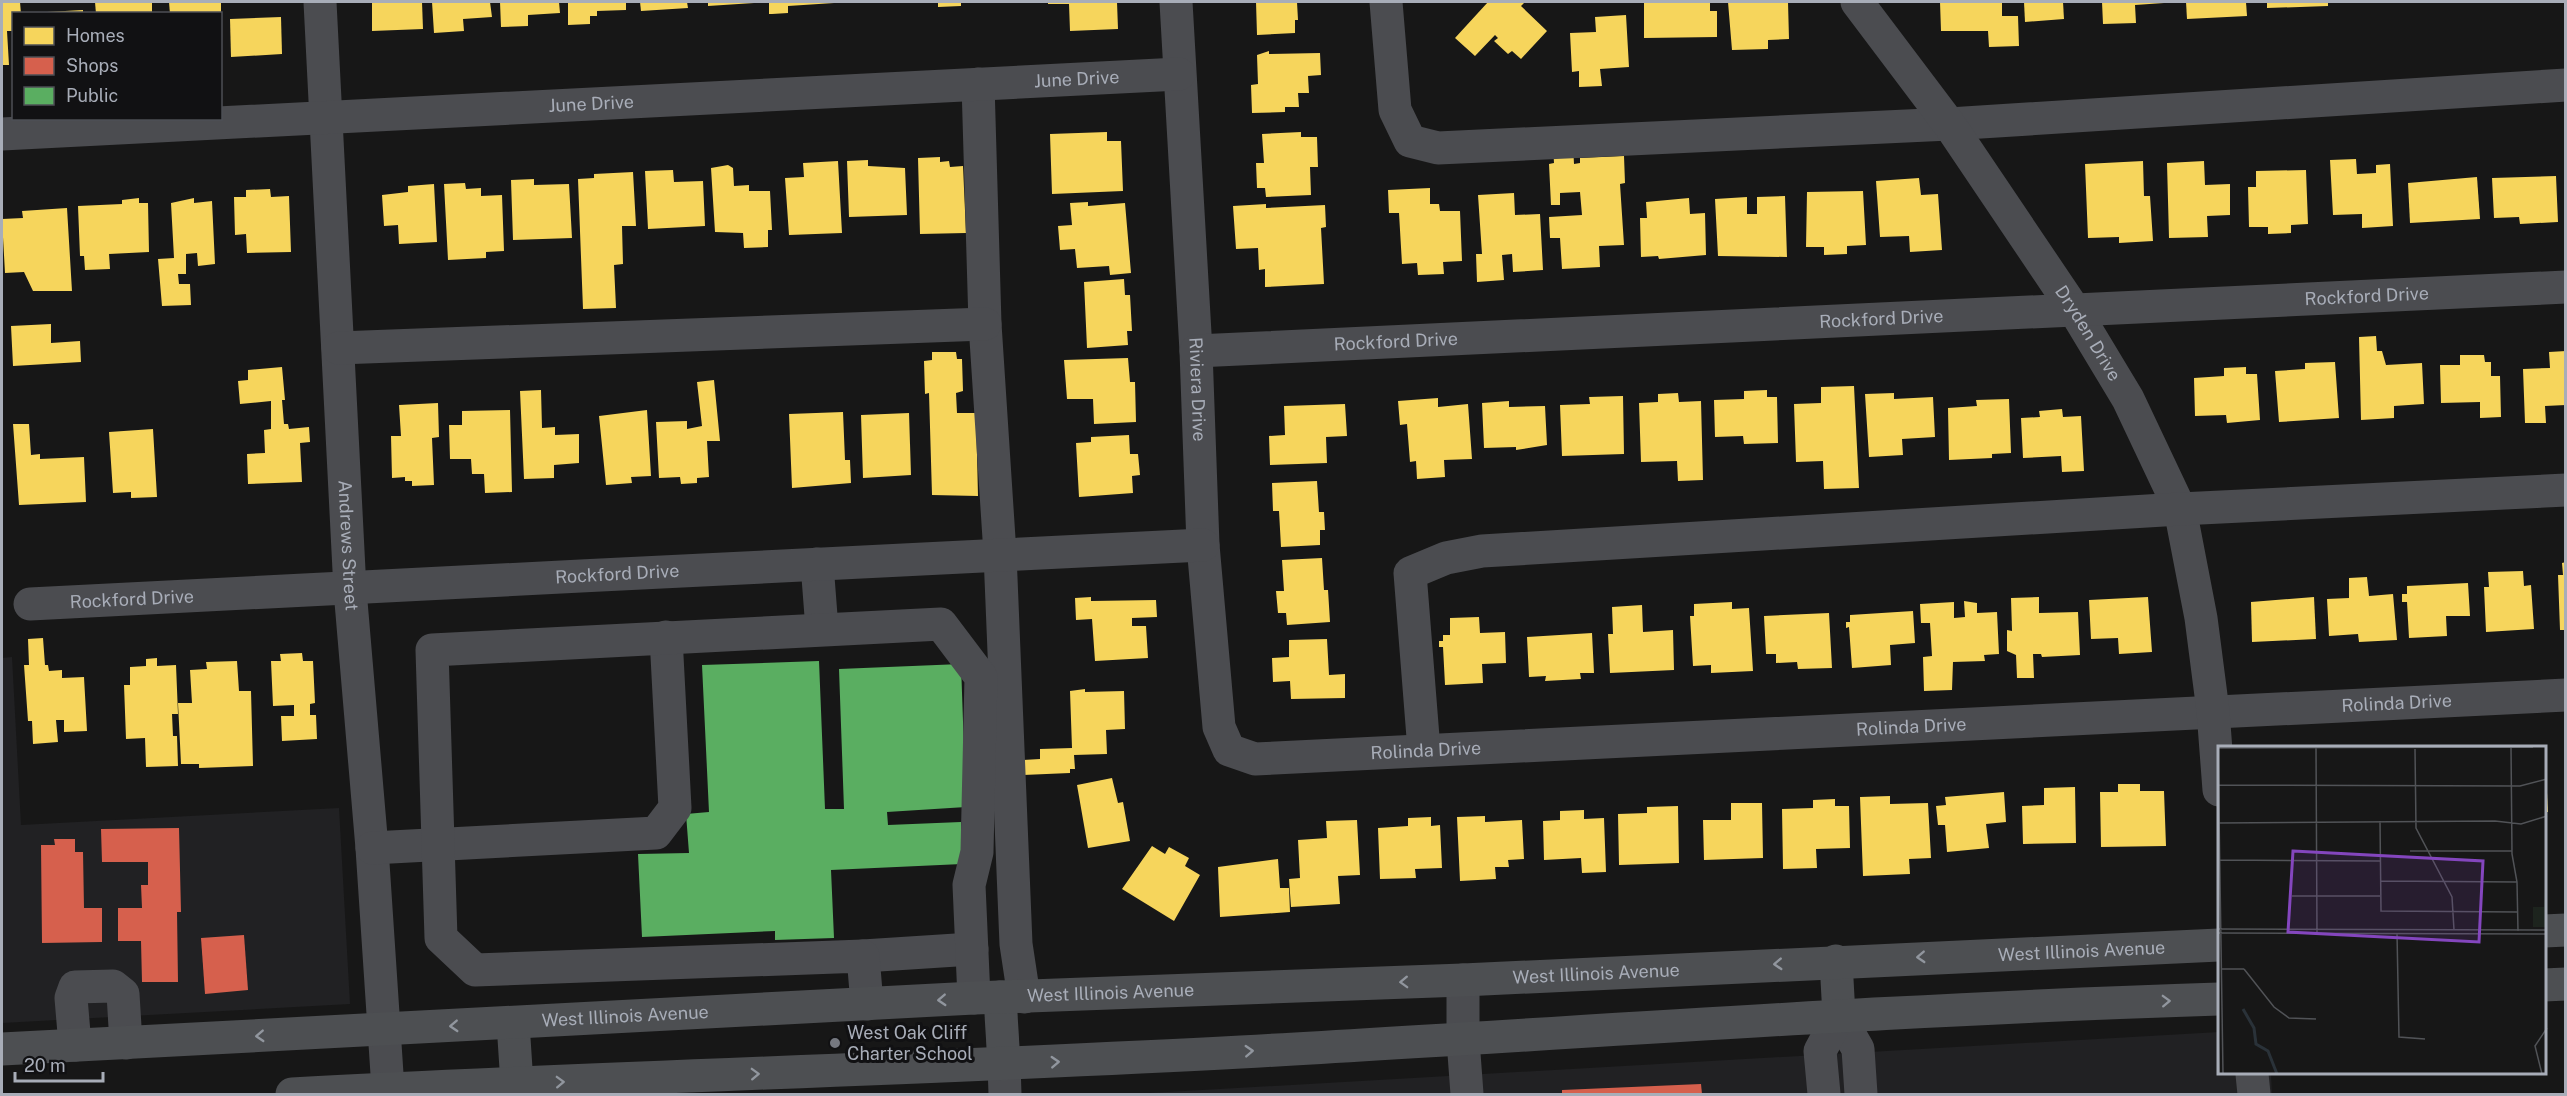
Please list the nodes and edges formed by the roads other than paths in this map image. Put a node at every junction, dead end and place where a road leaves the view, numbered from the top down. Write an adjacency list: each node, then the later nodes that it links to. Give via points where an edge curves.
1 (320, 2): 8 (street, Andrews Street)
2 (1176, 2): 5 (street, Riviera Drive)
3 (1386, 2): 9 (street, via 1395,110 1410,141 1438,148)
4 (1857, 2): 9 (street, Dryden Drive)
5 (1179, 74): 6 (street, June Drive); 15 (street, Riviera Drive)
6 (978, 84): 8 (street, June Drive); 13 (street)
7 (2565, 85): 9 (street)
8 (326, 117): 10 (street, June Drive); 14 (street, Andrews Street)
9 (1949, 124): 12 (street, Dryden Drive)
10 (2, 134)
11 (2565, 287): 12 (street, Rockford Drive)
12 (2075, 311): 15 (street, Rockford Drive); 17 (street, Dryden Drive, via 2128,399)
13 (985, 324): 14 (street); 19 (street)
14 (338, 348): 21 (street, Andrews Street)
15 (1196, 351): 18 (street, Riviera Drive)
16 (2565, 490): 17 (street)
17 (2180, 510): 26 (street, Dryden Drive, via 2201,618); 27 (street, via 1482,552 1446,558 1410,573)
18 (1203, 545): 19 (street, Rockford Drive); 28 (street, Riviera Drive, via 1219,727 1229,750)
19 (1000, 554): 20 (street, Rockford Drive); 41 (street, via 1016,944)
20 (817, 564): 21 (street, Rockford Drive); 23 (street)
21 (350, 590): 22 (street, Rockford Drive); 31 (street, Andrews Street)
22 (30, 604)
23 (822, 629): 24 (street); 35 (street, via 941,624 981,677 977,852 969,885)
24 (666, 637): 30 (street, via 675,808 656,833); 30 (street, via 432,650)
25 (2565, 695): 26 (street, Rolinda Drive)
26 (2213, 711): 27 (street, Rolinda Drive); 29 (street)
27 (1424, 750): 28 (street, Rolinda Drive)
28 (1255, 759)
29 (2218, 777)
30 (437, 844): 31 (street); 36 (street, via 441,938 475,970)
31 (372, 848): 46 (street, Andrews Street)
32 (2565, 930): 33 (main road)
33 (2546, 931)
34 (2218, 945): 37 (main road, West Illinois Avenue, one-way to 37)
35 (972, 949): 36 (street); 41 (street)
36 (863, 956): 43 (street)
37 (1836, 961): 38 (main road, West Illinois Avenue, one-way to 38); 44 (main road)
38 (1463, 980): 41 (main road, West Illinois Avenue, one-way to 41); 47 (street)
39 (2565, 984): 40 (main road)
40 (2546, 985)
41 (999, 997): 43 (main road, West Illinois Avenue, one-way to 43); 52 (main road)
42 (2218, 999): 44 (main road, one-way to 42)
43 (867, 1004): 45 (main road, West Illinois Avenue)
44 (1839, 1016): 47 (main road); 57 (street, via 1820,1051); 58 (street, via 1858,1049)
45 (513, 1023): 46 (main road, West Illinois Avenue, one-way to 46); 54 (main road)
46 (383, 1030): 48 (main road, West Illinois Avenue, one-way to 48); 53 (street, Andrews Street)
47 (1463, 1040): 52 (main road, one-way to 47); 56 (street)
48 (126, 1043): 49 (main road, West Illinois Avenue); 49 (street, via 123,994 113,986 75,987 71,998)
49 (75, 1045): 50 (main road, West Illinois Avenue)
50 (2, 1049)
51 (2252, 1075): 59 (street)
52 (1005, 1079): 54 (main road, one-way to 52)
53 (388, 1089): 54 (main road); 55 (main road)
54 (517, 1089)
55 (292, 1095)
56 (1467, 1095)
57 (1824, 1095)
58 (1861, 1095)
59 (2254, 1095)

